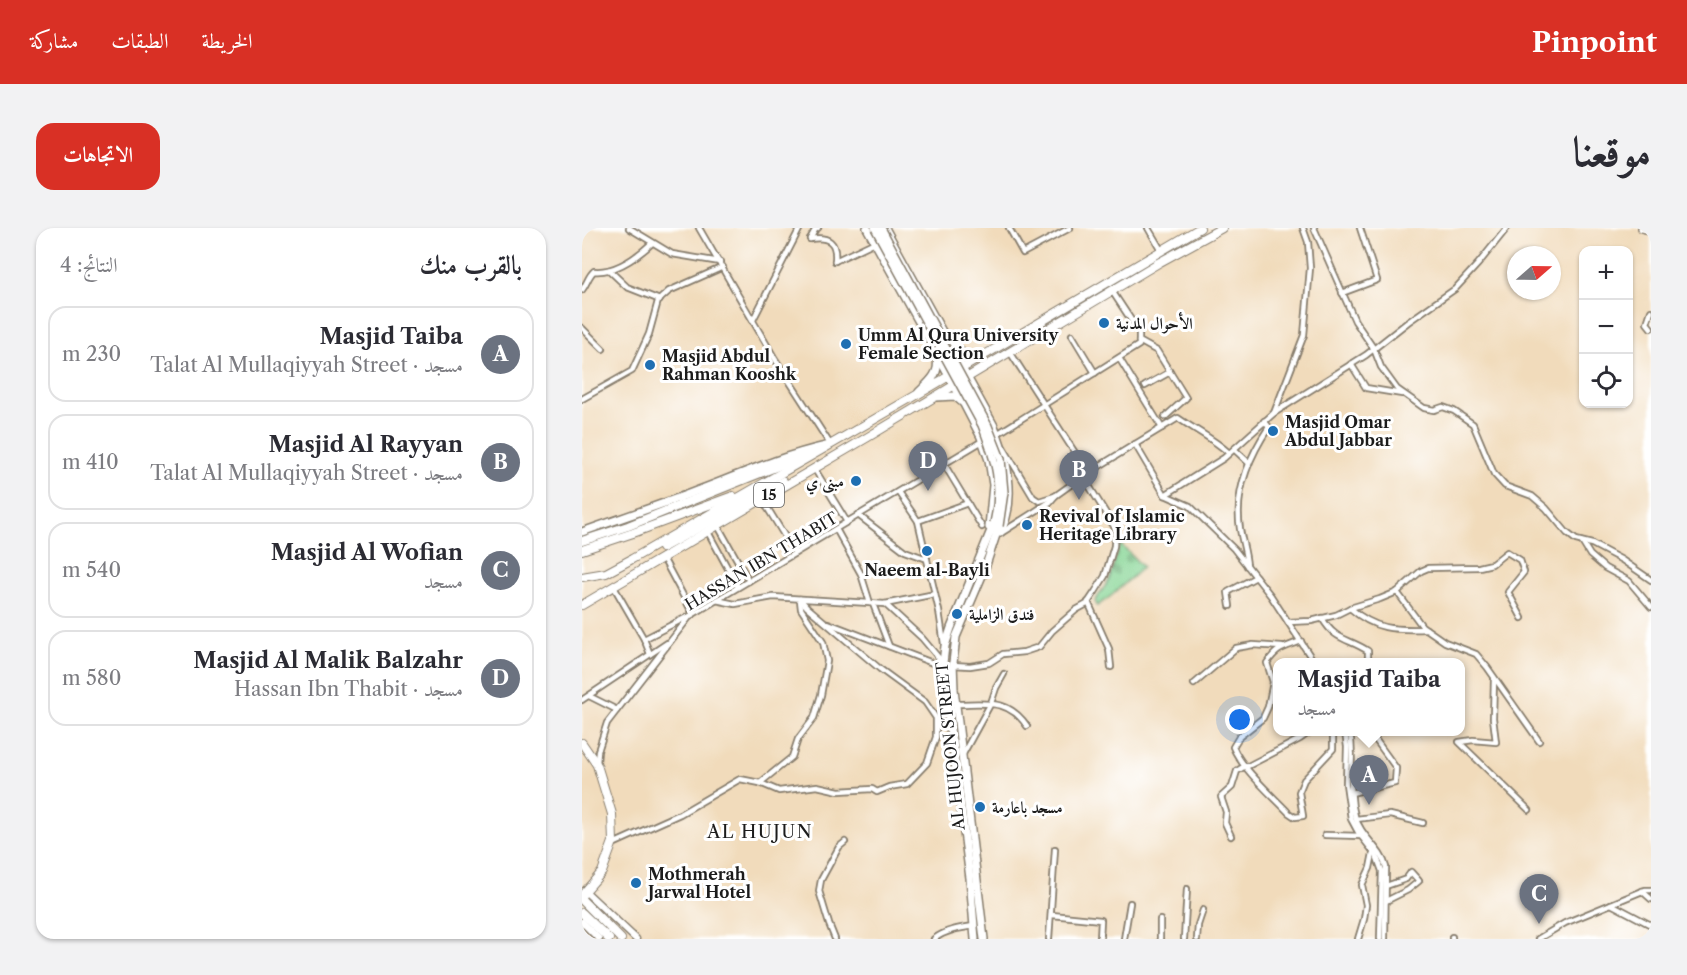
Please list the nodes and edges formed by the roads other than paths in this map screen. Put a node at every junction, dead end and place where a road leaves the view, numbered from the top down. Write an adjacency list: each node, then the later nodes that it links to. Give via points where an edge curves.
1 (629, 228): 21 (street)
2 (699, 228): 23 (street)
3 (800, 228): 30 (street)
4 (818, 228): 20 (street, via 810,239 821,237 832,243 835,261)
5 (867, 228): 20 (main road)
6 (876, 228): 81 (main road, AL HUJOON STREET, bridge, via 982,425 995,458)
7 (881, 228): 81 (main road, AL HUJOON STREET, bridge, via 988,426 1001,459 1004,492)
8 (885, 228): 33 (main road)
9 (1009, 228): 10 (street, via 1023,253)
10 (1070, 228)
11 (1148, 228): 22 (street)
12 (1200, 228): 22 (highway)
13 (1222, 228): 26 (highway, 15)
14 (1303, 228): 56 (street, via 1310,268 1304,335)
15 (1314, 228): 27 (street)
16 (1360, 228): 27 (street, via 1377,280)
17 (1507, 228): 38 (street, via 1455,289)
18 (1642, 228): 19 (main road)
19 (1651, 230)
20 (875, 242): 36 (main road)
21 (652, 243): 23 (street, via 672,254); 24 (street, via 638,256)
22 (1161, 250): 41 (highway)
23 (721, 265): 28 (street, via 669,291); 30 (street)
24 (609, 270): 25 (street, via 594,271); 28 (street, via 627,287)
25 (582, 290)
26 (1112, 291): 35 (street); 39 (highway, 15)
27 (1342, 293): 38 (street)
28 (660, 300): 52 (street, via 632,370)
29 (1651, 311): 32 (street, via 1647,323)
30 (753, 320): 63 (street)
31 (582, 328): 37 (street)
32 (1651, 328)
33 (942, 333): 41 (main road); 43 (main road)
34 (1072, 335): 45 (street)
35 (1139, 340): 40 (street, HASSAN IBN THABIT, via 1139,345); 44 (street, via 1157,351)
36 (932, 346): 46 (main road); 51 (main road, via 939,363 936,373)
37 (603, 349)
38 (1374, 349): 42 (street); 50 (street, via 1381,367)
39 (1010, 351): 47 (highway, 15); 55 (street)
40 (1119, 358): 45 (street, HASSAN IBN THABIT); 59 (street)
41 (974, 361): 43 (highway)
42 (1351, 364): 50 (street, via 1366,388); 56 (street)
43 (962, 368): 46 (highway); 47 (main road)
44 (1170, 372): 49 (street); 57 (street, via 1186,398)
45 (1095, 373): 55 (street, HASSAN IBN THABIT)
46 (949, 375): 48 (main road); 51 (highway)
47 (967, 378): 48 (highway, 15); 60 (main road)
48 (954, 385): 53 (highway, 15); 54 (main road)
49 (1145, 386)
50 (1405, 394): 90 (street, via 1424,408 1443,407 1473,423 1494,474 1505,486 1532,496 1567,533)
51 (916, 395): 63 (highway)
52 (582, 399)
53 (930, 399): 54 (main road, via 955,396); 68 (highway, 15)
54 (964, 403): 61 (main road)
55 (1044, 405): 60 (street, HASSAN IBN THABIT); 72 (street)
56 (1274, 413): 58 (street)
57 (1165, 417)
58 (1264, 421): 65 (street); 69 (street, via 1269,427)
59 (1162, 428): 62 (street); 67 (street, via 1178,418)
60 (997, 432): 61 (street, HASSAN IBN THABIT); 64 (main road)
61 (982, 441): 70 (street, HASSAN IBN THABIT); 87 (main road, via 993,485)
62 (1136, 444): 72 (street); 74 (street)
63 (828, 445): 66 (highway); 85 (main road)
64 (1002, 445): 75 (street, via 1033,497 1040,501); 88 (main road, via 1008,476 1008,510)
65 (1234, 449): 67 (street); 69 (street)
66 (816, 453): 89 (highway); 91 (highway, via 810,460 750,489); 97 (highway, via 606,573)
67 (1229, 453): 74 (street)
68 (830, 459): 71 (highway, 15); 101 (highway, 15, via 817,462 629,565)
69 (1249, 463): 96 (street, via 1239,510)
70 (944, 464): 73 (street, HASSAN IBN THABIT); 77 (street)
71 (814, 468): 76 (highway, 15); 80 (street)
72 (1085, 475): 75 (street); 108 (street, via 1115,528 1105,576)
73 (898, 492): 78 (street, HASSAN IBN THABIT); 79 (street)
74 (1165, 495): 96 (street, via 1190,506)
75 (1055, 496): 88 (street)
76 (762, 499): 82 (highway, 15); 93 (street)
77 (968, 503): 79 (street); 83 (street)
78 (858, 515): 80 (street, HASSAN IBN THABIT); 95 (street, via 905,551)
79 (918, 521): 95 (street)
80 (847, 522): 84 (street, HASSAN IBN THABIT)
81 (996, 524): 87 (main road, AL HUJOON STREET); 92 (main road, AL HUJOON STREET)
82 (718, 525): 86 (highway, 15); 100 (street)
83 (982, 527)
84 (836, 529): 93 (street, HASSAN IBN THABIT); 109 (street, via 861,574)
85 (582, 532)
86 (708, 532): 94 (highway, 15); 103 (street)
87 (989, 535): 125 (main road, AL HUJOON STREET)
88 (999, 535): 92 (main road)
89 (582, 541)
90 (1582, 542): 99 (street, via 1622,560); 113 (street, via 1597,562 1629,581)
91 (582, 550)
92 (990, 551): 130 (main road, AL HUJOON STREET, via 956,637)
93 (795, 553): 100 (street, HASSAN IBN THABIT)
94 (663, 558): 102 (highway, 15); 115 (street)
95 (927, 559): 105 (street)
96 (1247, 566): 98 (street)
97 (582, 577)
98 (1256, 577): 112 (street, via 1228,592); 119 (street)
99 (1651, 580)
100 (749, 581): 103 (street, HASSAN IBN THABIT)
101 (582, 585)
102 (614, 587): 111 (highway, 15); 121 (street)
103 (738, 587): 107 (street, HASSAN IBN THABIT)
104 (1397, 592): 114 (street); 117 (street, via 1428,568 1479,567 1492,564 1507,552 1520,560 1524,572 1508,592); 120 (street)
105 (935, 594): 110 (street); 125 (street)
106 (800, 599): 107 (street, via 773,597 735,604); 109 (street); 118 (street); 152 (street, via 801,609 822,642 827,661 821,695 814,718 798,739 792,757)
107 (716, 600): 115 (street, HASSAN IBN THABIT)
108 (1088, 602): 130 (street, via 1039,647 1003,654 989,663); 132 (street, via 1109,649)
109 (871, 603): 110 (street); 124 (street)
110 (885, 604): 131 (street, via 922,638)
111 (582, 605)
112 (1230, 606)
113 (1651, 606)
114 (1350, 608): 116 (street); 120 (street, via 1384,628)
115 (691, 615): 121 (street); 122 (street, HASSAN IBN THABIT)
116 (1322, 618): 119 (street); 129 (street, via 1339,638 1368,651)
117 (1522, 618)
118 (825, 622): 124 (street); 152 (street, via 925,702 936,718 936,737 927,764 907,784 877,792 817,786 780,791)
119 (1288, 622): 123 (street)
120 (1426, 630): 134 (street, via 1476,654)
121 (644, 639): 127 (street)
122 (671, 640): 127 (street); 140 (street, HASSAN IBN THABIT)
123 (1301, 641): 126 (street); 128 (street)
124 (889, 646): 131 (street)
125 (945, 646): 131 (main road, AL HUJOON STREET)
126 (1281, 647): 135 (street, via 1236,648); 151 (street, via 1267,663 1273,688 1263,718 1239,737 1233,747)
127 (650, 654): 136 (street)
128 (1311, 658)
129 (1368, 658)
130 (953, 664): 139 (main road, AL HUJOON STREET)
131 (943, 665): 179 (main road, AL HUJOON STREET)
132 (1111, 667)
133 (1004, 674): 138 (street)
134 (1494, 677): 147 (street); 154 (street, via 1492,718 1496,742 1459,742)
135 (1194, 684)
136 (589, 696): 137 (street); 140 (street)
137 (582, 700)
138 (992, 703): 139 (street); 141 (street, via 1015,713); 149 (street)
139 (956, 704): 149 (main road, AL HUJOON STREET)
140 (617, 710): 150 (street, HASSAN IBN THABIT, via 607,723)
141 (1027, 726)
142 (1304, 736): 151 (street)
143 (1334, 736): 151 (street, via 1333,749 1299,792 1303,816 1289,813)
144 (1346, 736): 158 (street, via 1348,804)
145 (1350, 736): 153 (street)
146 (1373, 736): 153 (street, via 1396,768 1395,783)
147 (1539, 741)
148 (582, 743): 150 (highway)
149 (963, 754): 186 (main road, AL HUJOON STREET)
150 (597, 765): 161 (highway, via 612,814)
151 (1245, 767): 159 (street, via 1237,771 1232,787 1221,797)
152 (760, 783): 161 (street, via 740,779 680,814)
153 (1351, 793): 155 (street)
154 (1529, 810)
155 (1356, 819): 156 (street, via 1390,815); 164 (street, via 1384,860)
156 (1423, 824)
157 (1325, 835): 158 (street)
158 (1361, 836): 163 (street)
159 (1231, 837)
160 (845, 842): 183 (street, via 821,880 819,891)
161 (611, 845): 168 (highway, via 602,872)
162 (1055, 849): 175 (street)
163 (1373, 852): 193 (street, via 1362,885 1366,905); 194 (street, via 1383,874)
164 (1386, 886): 170 (street); 170 (street, via 1406,879 1411,872 1419,881)
165 (1187, 889): 191 (street)
166 (1651, 890): 167 (street)
167 (1642, 891): 169 (street); 172 (street)
168 (583, 893): 181 (highway); 182 (street)
169 (1651, 898)
170 (1386, 901): 195 (street)
171 (1130, 903): 189 (street)
172 (1611, 904): 178 (street); 196 (street)
173 (1203, 910): 192 (street)
174 (582, 913): 180 (highway)
175 (1052, 915): 187 (street); 188 (street, via 1101,920)
176 (1160, 920): 190 (street)
177 (582, 922): 180 (street)
178 (1651, 925)
179 (974, 926): 184 (street, via 945,932); 185 (main road, AL HUJOON STREET)
180 (606, 938)
181 (622, 939)
182 (636, 939)
183 (835, 939)
184 (934, 939)
185 (975, 939)
186 (984, 939)
187 (1049, 939)
188 (1100, 939)
189 (1124, 939)
190 (1160, 939)
191 (1184, 939)
192 (1197, 939)
193 (1358, 939)
194 (1380, 939)
195 (1386, 939)
196 (1538, 939)

